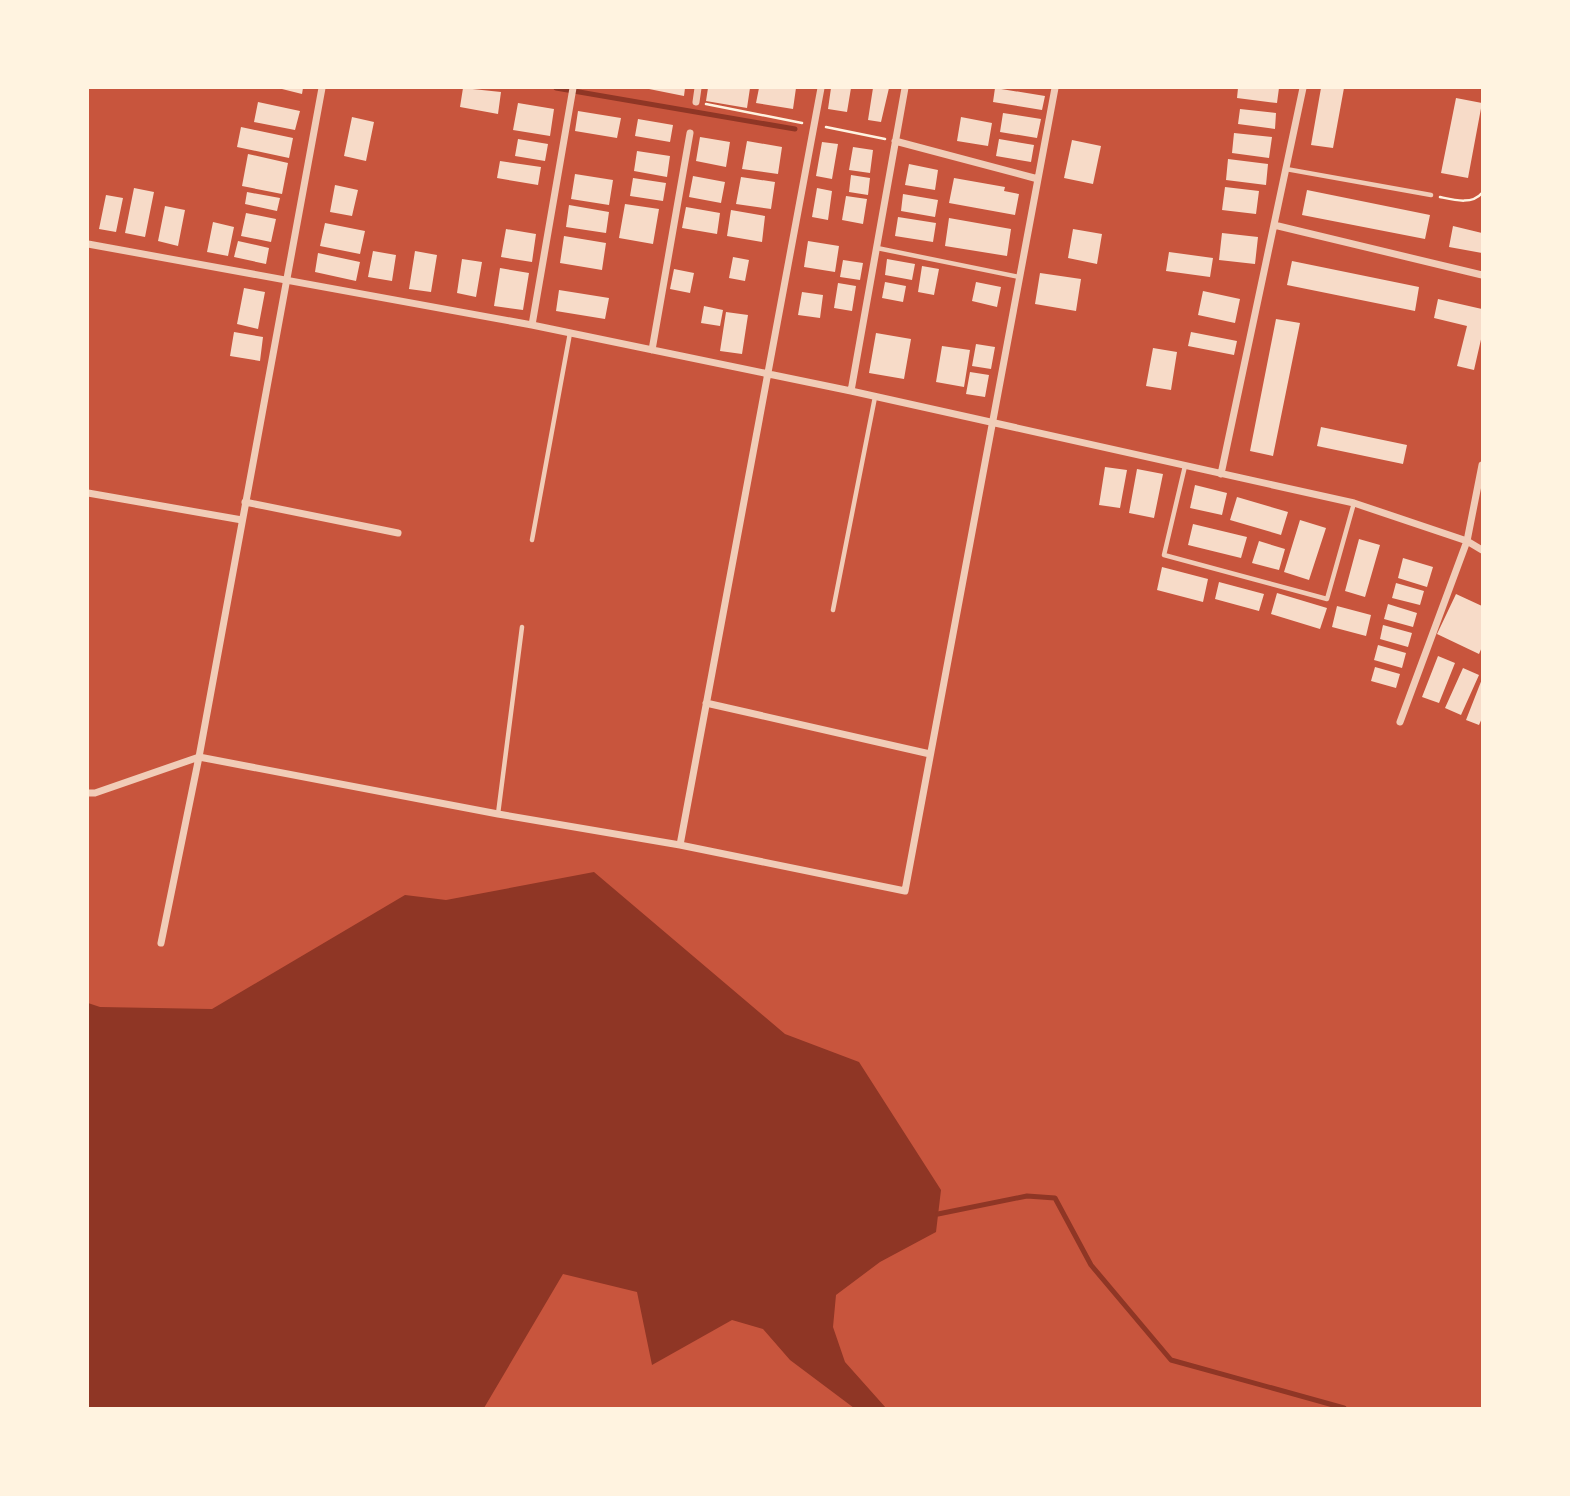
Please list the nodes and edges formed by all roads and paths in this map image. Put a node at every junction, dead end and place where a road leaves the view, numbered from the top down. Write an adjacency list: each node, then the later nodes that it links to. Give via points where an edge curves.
1 (322, 88): 21 (street)
2 (573, 88): 22 (street)
3 (698, 88): 8 (street)
4 (821, 88): 9 (street)
5 (905, 88): 11 (street)
6 (1055, 88): 13 (street)
7 (1303, 88): 12 (street)
8 (696, 102): 9 (path)
9 (815, 125): 11 (path); 25 (street)
10 (690, 133): 24 (street)
11 (895, 141): 13 (street); 18 (street)
12 (1286, 169): 15 (lane); 16 (street)
13 (1038, 179): 20 (street)
14 (1482, 193): 15 (path, via 1462,201)
15 (1431, 195)
16 (1274, 225): 19 (street); 31 (street)
17 (88, 244): 21 (street)
18 (877, 248): 20 (lane); 26 (street)
19 (1482, 275)
20 (1020, 277): 28 (street)
21 (286, 281): 22 (street); 33 (street)
22 (532, 325): 23 (street)
23 (570, 333): 24 (street); 37 (lane)
24 (652, 350): 25 (street)
25 (768, 373): 26 (street); 42 (street)
26 (851, 391): 27 (street)
27 (875, 397): 28 (street); 40 (lane)
28 (993, 422): 30 (street); 44 (street)
29 (1482, 465): 38 (street)
30 (1185, 466): 31 (street); 34 (lane, via 1164,555 1327,599)
31 (1221, 474): 34 (street)
32 (88, 492): 35 (street)
33 (245, 502): 35 (street); 36 (street)
34 (1354, 503): 38 (street)
35 (242, 520): 45 (street)
36 (398, 533)
37 (531, 540)
38 (1467, 541): 39 (street); 43 (street)
39 (1482, 550)
40 (833, 610)
41 (522, 627): 48 (lane)
42 (706, 704): 44 (street); 49 (street)
43 (1400, 722)
44 (930, 754): 49 (street, via 905,891)
45 (198, 757): 46 (street); 48 (street); 50 (street)
46 (91, 793): 47 (lane)
47 (88, 799)
48 (498, 814): 49 (street)
49 (680, 845)
50 (160, 943)

